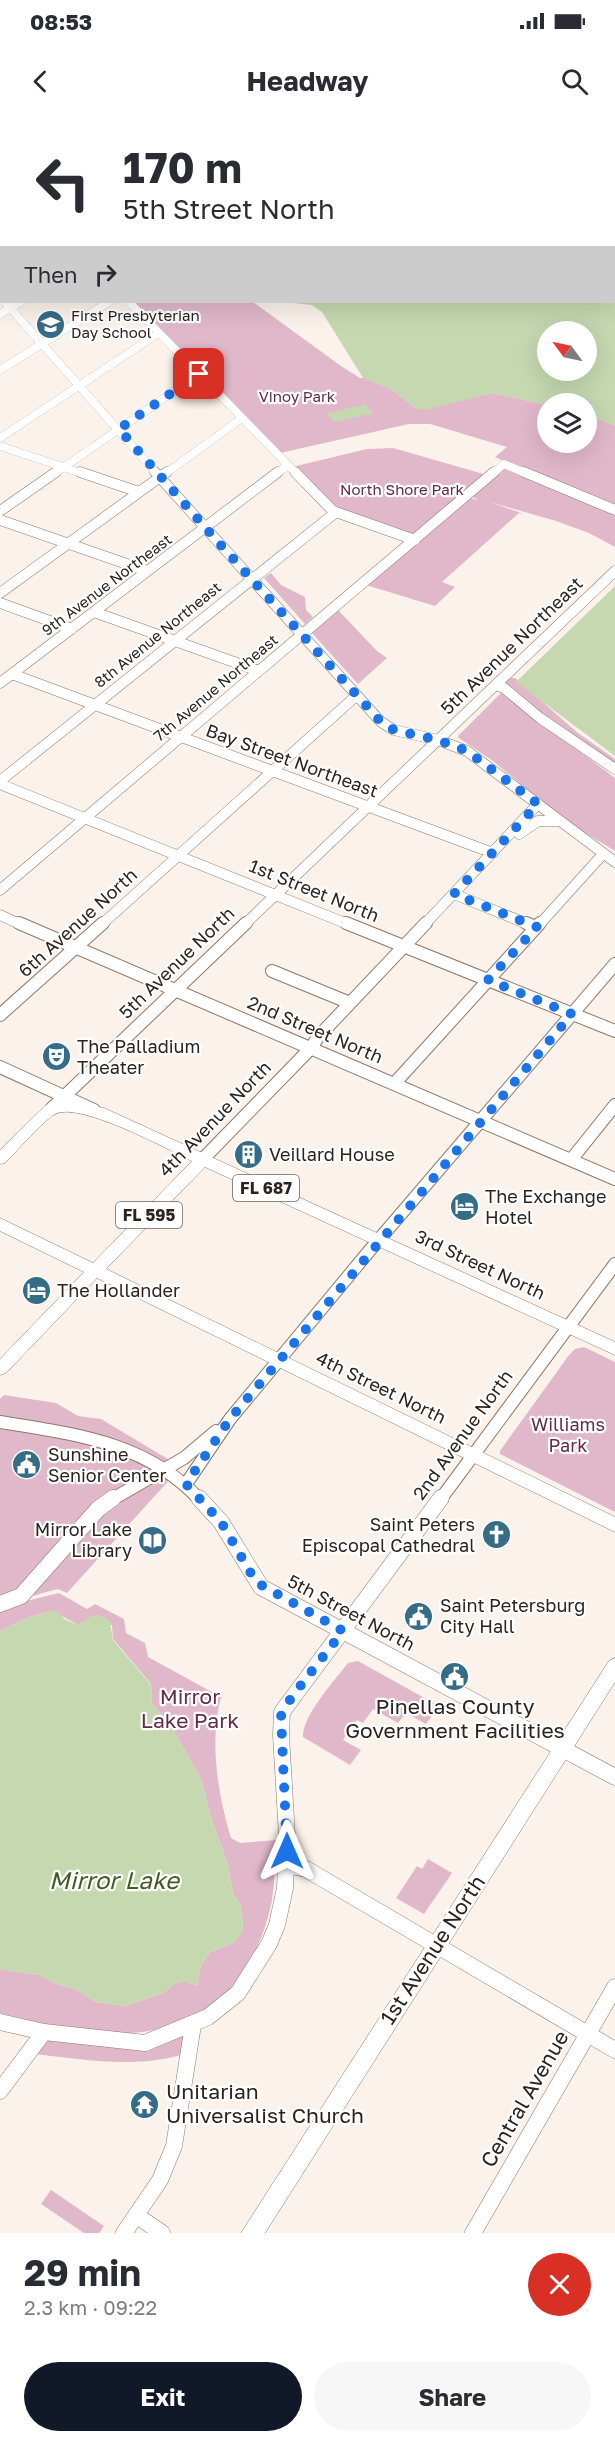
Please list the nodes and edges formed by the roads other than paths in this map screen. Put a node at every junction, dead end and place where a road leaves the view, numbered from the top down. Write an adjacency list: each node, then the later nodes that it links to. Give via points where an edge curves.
1 (107, 303): 6 (street)
2 (130, 303): 5 (street)
3 (8, 305): 4 (street); 6 (street)
4 (0, 314)
5 (159, 333): 8 (street); 9 (street)
6 (44, 343): 7 (street); 9 (street)
7 (0, 370)
8 (199, 374): 10 (street); 11 (street)
9 (79, 386): 11 (street); 12 (street)
10 (242, 418): 14 (street); 16 (street)
11 (119, 429): 15 (street); 16 (street)
12 (0, 438)
13 (0, 446): 15 (street)
14 (288, 465): 20 (street); 22 (street, 9th Avenue Northeast)
15 (64, 467): 17 (street); 19 (street)
16 (160, 477): 17 (street); 22 (street)
17 (139, 492): 24 (street)
18 (615, 510): 23 (street, 7th Avenue Northeast, via 504,465)
19 (0, 511)
20 (335, 513): 23 (street); 27 (street, 8th Avenue Northeast)
21 (0, 520): 24 (street)
22 (205, 527): 25 (street, 9th Avenue Northeast); 27 (street)
23 (415, 540): 32 (street, 7th Avenue Northeast)
24 (68, 544): 25 (street); 28 (street)
25 (147, 571): 30 (street, 9th Avenue Northeast)
26 (615, 571): 37 (street, 5th Avenue Northeast)
27 (252, 579): 32 (street); 33 (street, 8th Avenue Northeast)
28 (0, 593)
29 (0, 603): 31 (street)
30 (94, 612): 31 (street, 9th Avenue Northeast); 33 (street)
31 (72, 629): 35 (street, 9th Avenue Northeast)
32 (302, 635): 34 (street, 7th Avenue Northeast); 38 (street)
33 (175, 641): 34 (street); 39 (street, 8th Avenue Northeast)
34 (259, 671): 40 (street, 7th Avenue Northeast)
35 (12, 674): 36 (street, 9th Avenue Northeast); 39 (street, Bay Street Northeast)
36 (0, 683)
37 (496, 685): 41 (street, 5th Avenue Northeast); 42 (street)
38 (356, 696): 41 (street, via 386,726); 43 (street, 6th Avenue North)
39 (95, 705): 40 (street, Bay Street Northeast); 44 (street, 8th Avenue Northeast)
40 (181, 738): 43 (street, Bay Street Northeast); 47 (street, 7th Avenue Northeast)
41 (438, 740): 45 (street, via 475,756); 46 (street, 5th Avenue Northeast)
42 (615, 769)
43 (271, 772): 46 (street, Bay Street Northeast); 51 (street, 6th Avenue North)
44 (0, 782): 47 (street, 1st Street North)
45 (538, 804): 48 (street); 49 (street)
46 (367, 808): 49 (street, Bay Street Northeast); 55 (street, 5th Avenue Northeast)
47 (85, 818): 51 (street, 1st Street North); 53 (street, 7th Avenue Northeast)
48 (559, 821): 49 (street, via 543,820 530,825); 50 (street)
49 (496, 851): 54 (street, 4th Avenue North)
50 (603, 854): 52 (street); 57 (street)
51 (178, 855): 55 (street, 1st Street North); 59 (street, 6th Avenue North)
52 (615, 862)
53 (0, 890)
54 (454, 894): 57 (street); 58 (street, 4th Avenue North)
55 (276, 895): 58 (street, 1st Street North); 63 (street, 5th Avenue North)
56 (0, 915): 59 (street, 2nd Street North)
57 (537, 927): 62 (street)
58 (405, 946): 62 (street, 1st Street North); 64 (street, 4th Avenue North)
59 (75, 947): 63 (street, 2nd Street North); 66 (street, 6th Avenue North)
60 (615, 964): 65 (street)
61 (272, 971): 64 (street)
62 (488, 980): 65 (street, 1st Street North); 70 (street)
63 (176, 990): 68 (street, 2nd Street North); 71 (street, 5th Avenue North)
64 (350, 1003): 68 (street, 4th Avenue North)
65 (572, 1014): 67 (street, 1st Street North); 75 (street)
66 (0, 1015)
67 (615, 1031)
68 (311, 1048): 70 (street, 2nd Street North); 77 (street, 4th Avenue North)
69 (0, 1067): 71 (street, 3rd Street North)
70 (394, 1084): 75 (street, 2nd Street North)
71 (64, 1097): 73 (street, 5th Avenue North); 74 (street, 3rd Street North)
72 (612, 1102): 78 (street)
73 (51, 1109): 74 (main road, 3rd Street North, via 69,1107); 76 (main road, 5th Avenue North)
74 (99, 1112): 77 (main road, 3rd Street North / FL 687)
75 (481, 1121): 78 (street, 2nd Street North); 81 (street)
76 (0, 1159)
77 (203, 1159): 81 (main road, 3rd Street North / FL 687); 83 (main road, 4th Avenue North / FL 595)
78 (571, 1160): 79 (street, 2nd Street North)
79 (615, 1179)
80 (0, 1224): 83 (main road, 4th Street North)
81 (379, 1240): 84 (main road, 3rd Street North / FL 687); 86 (street)
82 (615, 1264): 84 (street, 2nd Avenue North)
83 (96, 1270): 86 (main road, 4th Street North); 87 (main road, 4th Avenue North / FL 595)
84 (567, 1327): 85 (main road, 3rd Street North / FL 687); 90 (street, 2nd Avenue North)
85 (615, 1349)
86 (279, 1360): 88 (street); 90 (main road, 4th Street North)
87 (0, 1369)
88 (230, 1419): 91 (street); 92 (street)
89 (0, 1422): 91 (street, 5th Street North, via 99,1440)
90 (473, 1454): 93 (main road, 4th Street North); 95 (street, 2nd Avenue North)
91 (166, 1469): 92 (street, 5th Street North); 94 (street, via 98,1509 21,1596)
92 (186, 1484): 95 (street, 5th Street North, via 221,1522 256,1582)
93 (615, 1525)
94 (0, 1604)
95 (343, 1631): 97 (street, 5th Street North); 99 (street, 2nd Avenue North, via 281,1716)
96 (615, 1666): 97 (main road, 1st Avenue North)
97 (562, 1749): 98 (street, 5th Street North); 100 (main road, 1st Avenue North)
98 (615, 1777)
99 (286, 1865): 100 (street, via 306,1869); 103 (street, 2nd Avenue North, via 277,1925 259,1963 230,2001)
100 (436, 1945): 105 (street); 111 (main road, 1st Avenue North)
101 (615, 1986): 105 (street, Central Avenue)
102 (0, 2022): 104 (street, 2nd Avenue North)
103 (193, 2025): 104 (street, 2nd Avenue North, via 145,2043); 108 (street, via 174,2146 160,2180)
104 (44, 2032): 107 (street)
105 (588, 2034): 106 (street); 112 (street, Central Avenue)
106 (615, 2050)
107 (0, 2091)
108 (136, 2215): 109 (street); 110 (street)
109 (124, 2233)
110 (162, 2233)
111 (252, 2233)
112 (473, 2233)

